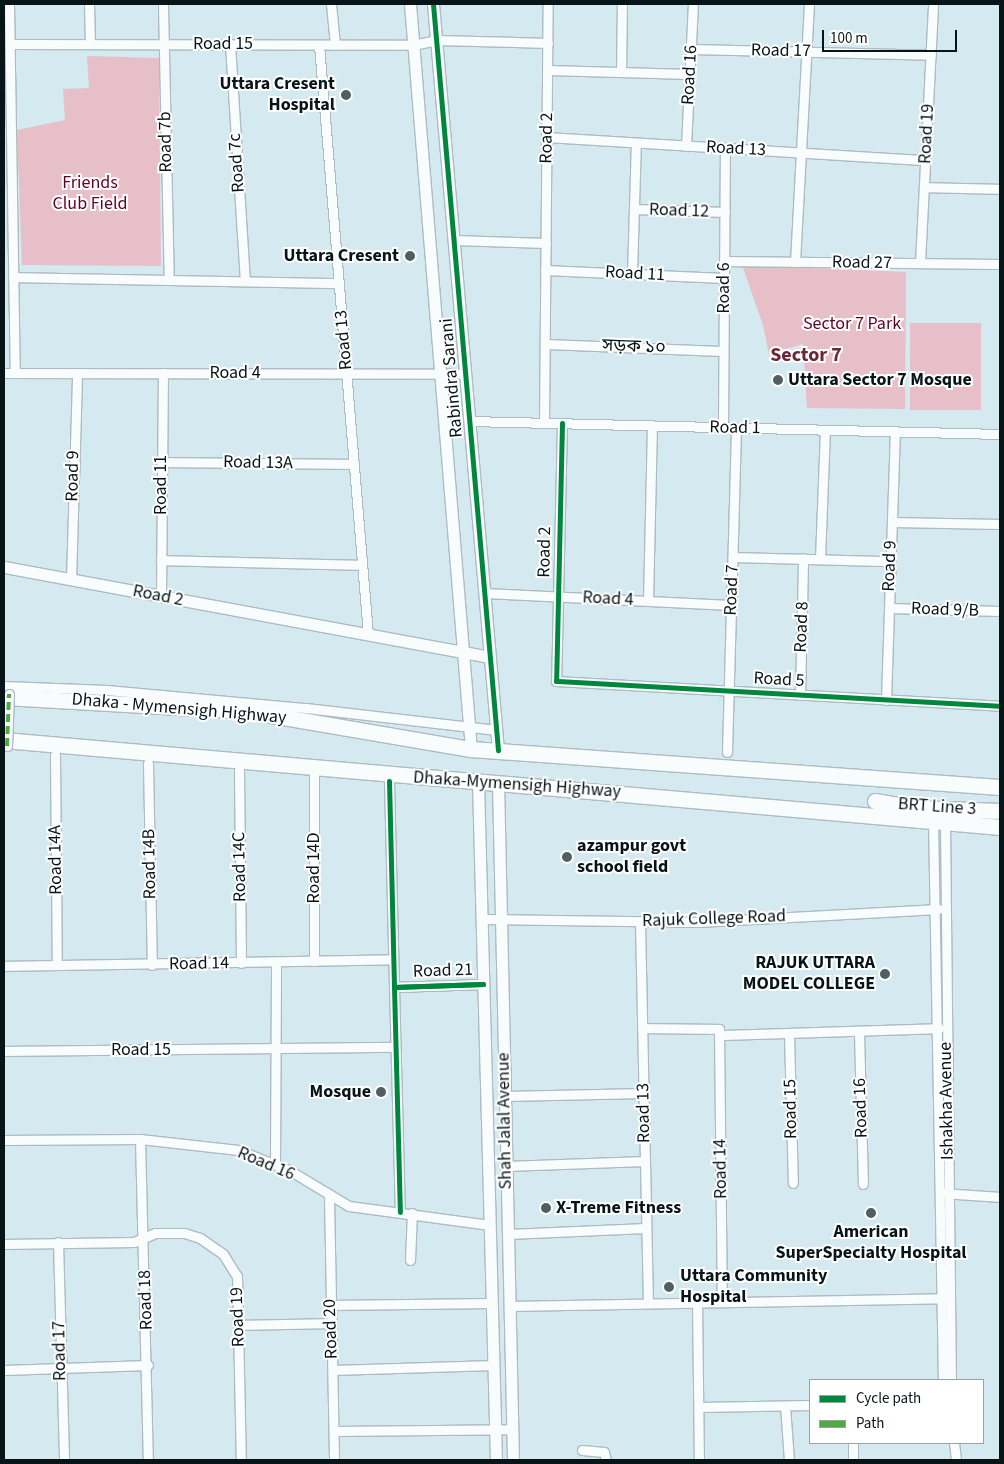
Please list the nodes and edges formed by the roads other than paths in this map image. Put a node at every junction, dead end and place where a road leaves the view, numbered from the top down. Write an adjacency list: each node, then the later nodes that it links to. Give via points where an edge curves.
1 (9, 4): 12 (street)
2 (89, 4): 16 (street)
3 (163, 4): 17 (street, Road 7b)
4 (331, 4): 20 (street)
5 (410, 4): 21 (street, Rabindra Sarani)
6 (433, 4): 13 (street, Rabindra Sarani)
7 (548, 4): 14 (street, Road 2)
8 (622, 4): 26 (street)
9 (693, 4): 22 (street, Road 16)
10 (809, 4): 23 (street)
11 (933, 4): 24 (street, Road 19)
12 (7, 33): 15 (street)
13 (436, 40): 14 (street, Road 15); 21 (street, Road 15); 38 (street, Rabindra Sarani)
14 (548, 43): 25 (street, Road 2)
15 (10, 44): 16 (street, Road 15); 40 (street)
16 (90, 44): 17 (street, Road 15)
17 (164, 44): 18 (street, Road 15); 49 (street, Road 7b)
18 (230, 44): 19 (street, Road 15); 50 (street, Road 7c)
19 (319, 45): 20 (street, Road 15); 51 (street, Road 13)
20 (335, 45): 21 (street, Road 15)
21 (413, 45): 59 (street, Rabindra Sarani)
22 (692, 49): 23 (street, Road 17); 27 (street, Road 16)
23 (806, 51): 24 (street, Road 17); 32 (street)
24 (931, 54): 33 (street, Road 19)
25 (548, 70): 26 (street); 28 (street, Road 2)
26 (621, 72): 27 (street)
27 (690, 74): 30 (street, Road 16)
28 (547, 137): 29 (street, Road 13); 39 (street, Road 2)
29 (636, 143): 30 (street, Road 13); 36 (street)
30 (686, 146): 31 (street, Road 13)
31 (725, 148): 32 (street, Road 13); 37 (street, Road 6)
32 (801, 152): 33 (street, Road 13); 42 (street)
33 (926, 160): 34 (street, Road 19)
34 (924, 187): 35 (street); 43 (street, Road 19)
35 (1000, 189)
36 (634, 209): 37 (street, Road 12); 46 (street)
37 (724, 212): 41 (street, Road 6)
38 (454, 240): 39 (street); 60 (street, Rabindra Sarani)
39 (546, 243): 45 (street, Road 2)
40 (8, 261): 47 (street)
41 (724, 261): 42 (street, Road 27); 48 (street, Road 6)
42 (795, 262): 43 (street, Road 27)
43 (920, 263): 44 (street, Road 27)
44 (1000, 264)
45 (545, 270): 46 (street, Road 11); 52 (street, Road 2)
46 (632, 274): 48 (street, Road 11)
47 (14, 277): 49 (street); 55 (street)
48 (724, 278): 53 (street, Road 6)
49 (169, 280): 50 (street)
50 (245, 281): 51 (street)
51 (339, 283): 58 (street, Road 13)
52 (545, 344): 53 (street, সড়ক ১০); 62 (street, Road 2)
53 (724, 351): 65 (street, Road 6)
54 (4, 372): 55 (street, Road 4)
55 (15, 373): 56 (street, Road 4)
56 (77, 373): 57 (street, Road 4); 81 (street, Road 9)
57 (163, 373): 58 (street, Road 4); 70 (street, Road 11)
58 (347, 374): 59 (street, Road 4); 71 (street, Road 13)
59 (440, 374): 60 (street, Road 4); 90 (street, Rabindra Sarani)
60 (465, 374): 61 (street, Rabindra Sarani)
61 (469, 421): 62 (street, Road 1); 82 (street, Rabindra Sarani)
62 (544, 423): 63 (street, Road 1)
63 (562, 423): 64 (street, Road 1); 84 (street, Road 2)
64 (652, 425): 65 (street, Road 1); 85 (street)
65 (723, 427): 66 (street, Road 1)
66 (736, 428): 67 (street, Road 1); 74 (street, Road 7)
67 (826, 430): 68 (street, Road 1); 76 (street)
68 (895, 432): 69 (street, Road 1); 72 (street, Road 9)
69 (1000, 434)
70 (161, 462): 71 (street, Road 13A); 77 (street, Road 11)
71 (354, 464): 79 (street, Road 13)
72 (892, 522): 73 (street); 78 (street, Road 9)
73 (1000, 524)
74 (733, 557): 75 (street); 86 (street, Road 7)
75 (803, 558): 76 (street); 95 (street, Road 8)
76 (820, 559): 78 (street)
77 (161, 560): 79 (street); 83 (street, Road 11)
78 (891, 561): 87 (street, Road 9)
79 (362, 565): 89 (street, Road 13)
80 (4, 568): 81 (street, Road 2)
81 (71, 580): 83 (street, Road 2)
82 (485, 594): 84 (street, Road 4); 91 (street, Rabindra Sarani)
83 (161, 597): 89 (street, Road 2)
84 (558, 597): 85 (street, Road 4); 92 (street, Road 2)
85 (648, 601): 86 (street, Road 4)
86 (732, 605): 93 (street, Road 7)
87 (889, 608): 88 (street, Road 9/B); 96 (street, Road 9)
88 (1000, 611)
89 (368, 636): 90 (street, Road 2)
90 (464, 653): 91 (street, Road 2); 98 (street, Rabindra Sarani)
91 (490, 657): 99 (street, Rabindra Sarani)
92 (556, 681): 93 (street, Road 5)
93 (729, 691): 95 (street, Road 5); 103 (street, Road 7)
94 (5, 692): 98 (street, via 107,690); 100 (street, bridge); 101 (highway, Dhaka - Mymensigh Highway, via 248,711)
95 (800, 695): 96 (street, Road 5)
96 (886, 700): 97 (street, Road 5)
97 (1000, 706)
98 (470, 727): 99 (street); 101 (street, Rabindra Sarani)
99 (497, 730): 102 (street, Rabindra Sarani)
100 (6, 743): 109 (highway, Dhaka-Mymensigh Highway)
101 (472, 749): 102 (highway, Dhaka-Mymensigh Highway)
102 (498, 750): 111 (highway, Dhaka-Mymensigh Highway)
103 (727, 752)
104 (55, 756): 125 (street, Road 14A)
105 (148, 763): 126 (street, Road 14B)
106 (239, 770): 124 (street, Road 14C)
107 (314, 775): 122 (street, Road 14D)
108 (389, 781): 121 (street, Road 21)
109 (478, 782): 110 (highway, Dhaka-Mymensigh Highway); 118 (street, Shah Jalal Avenue)
110 (498, 782): 112 (highway, Dhaka-Mymensigh Highway); 119 (street, Shah Jalal Avenue)
111 (1000, 787)
112 (872, 808): 113 (highway, BRT Line 3); 114 (highway, Dhaka-Mymensigh Highway)
113 (1000, 811)
114 (939, 821): 115 (highway, Dhaka-Mymensigh Highway); 116 (street); 117 (street, Ishakha Avenue)
115 (1000, 827)
116 (934, 909): 117 (street, Rajuk College Road); 120 (street, Rajuk College Road); 131 (street)
117 (945, 909): 130 (street, Ishakha Avenue)
118 (482, 919): 119 (street, Rajuk College Road); 128 (street, Shah Jalal Avenue)
119 (501, 919): 120 (street, Rajuk College Road); 139 (street, Shah Jalal Avenue)
120 (640, 922): 129 (street, Road 13)
121 (393, 959): 122 (street, Road 14); 128 (street, Road 21, via 394,987)
122 (314, 961): 123 (street, Road 14)
123 (276, 962): 124 (street, Road 14); 136 (street)
124 (241, 964): 126 (street, Road 14)
125 (57, 965): 126 (street, Road 14); 127 (street, Road 14)
126 (152, 965)
127 (4, 966)
128 (483, 984): 135 (street, Road 21, via 394,987); 152 (street, Shah Jalal Avenue)
129 (642, 1028): 134 (street, via 720,1029); 138 (street, Road 13)
130 (946, 1028): 131 (street); 147 (street, Ishakha Avenue)
131 (935, 1029): 132 (street); 147 (street)
132 (859, 1033): 133 (street); 146 (street, Road 16)
133 (789, 1034): 134 (street); 145 (street, Road 15)
134 (720, 1035): 161 (street, Road 14)
135 (395, 1047): 136 (street, Road 15); 150 (street, Road 21)
136 (278, 1049): 137 (street, Road 15); 143 (street)
137 (4, 1051)
138 (644, 1093): 139 (street); 142 (street, Road 13)
139 (505, 1096): 144 (street, Shah Jalal Avenue)
140 (140, 1139): 141 (street, Road 16); 143 (street, Road 16, via 238,1150); 155 (street, Road 18)
141 (4, 1140)
142 (645, 1161): 144 (street); 153 (street, Road 13)
143 (275, 1164): 149 (street, Road 16)
144 (506, 1166): 154 (street, Shah Jalal Avenue)
145 (792, 1183)
146 (863, 1184)
147 (943, 1193): 148 (street); 159 (street, Ishakha Avenue)
148 (1000, 1196)
149 (329, 1197): 150 (street, Road 16, via 349,1206); 164 (street, Road 20)
150 (400, 1212): 151 (street, Road 16)
151 (412, 1213): 152 (street, Road 16); 158 (street)
152 (490, 1225): 162 (street, Shah Jalal Avenue)
153 (646, 1228): 154 (street); 163 (street, Road 13)
154 (508, 1234): 165 (street, Shah Jalal Avenue)
155 (143, 1238): 156 (street, Road 19, via 134,1242); 167 (street, Road 19, via 155,1233 184,1233 200,1238 223,1254 237,1276); 168 (street, Road 18)
156 (58, 1242): 157 (street, Road 19); 171 (street, Road 17)
157 (4, 1244)
158 (410, 1260)
159 (946, 1299): 161 (street); 173 (street); 174 (street, Ishakha Avenue)
160 (697, 1302): 161 (street); 163 (street); 177 (street)
161 (722, 1302)
162 (492, 1303): 164 (street); 169 (street, Shah Jalal Avenue)
163 (648, 1303): 165 (street)
164 (330, 1304): 166 (street, Road 20)
165 (509, 1306): 179 (street, Shah Jalal Avenue)
166 (331, 1323): 167 (street); 172 (street, Road 20)
167 (239, 1325): 186 (street, Road 19)
168 (148, 1365): 171 (street); 185 (street, Road 18)
169 (494, 1365): 172 (street); 178 (street, Shah Jalal Avenue)
170 (4, 1370): 171 (street)
171 (60, 1370): 184 (street, Road 17)
172 (333, 1370): 180 (street, Road 20)
173 (943, 1379)
174 (951, 1379)
175 (809, 1405): 176 (street)
176 (785, 1406): 177 (street); 192 (street)
177 (700, 1407): 191 (street)
178 (495, 1428): 179 (street); 180 (street); 188 (street, Shah Jalal Avenue)
179 (512, 1429): 189 (street, Shah Jalal Avenue)
180 (334, 1431): 187 (street, Road 20)
181 (853, 1444): 193 (street)
182 (954, 1444): 194 (street)
183 (582, 1450): 190 (street, via 604,1452)
184 (64, 1460)
185 (148, 1460)
186 (241, 1460)
187 (334, 1460)
188 (496, 1460)
189 (512, 1460)
190 (606, 1460)
191 (699, 1460)
192 (789, 1460)
193 (853, 1460)
194 (956, 1460)

